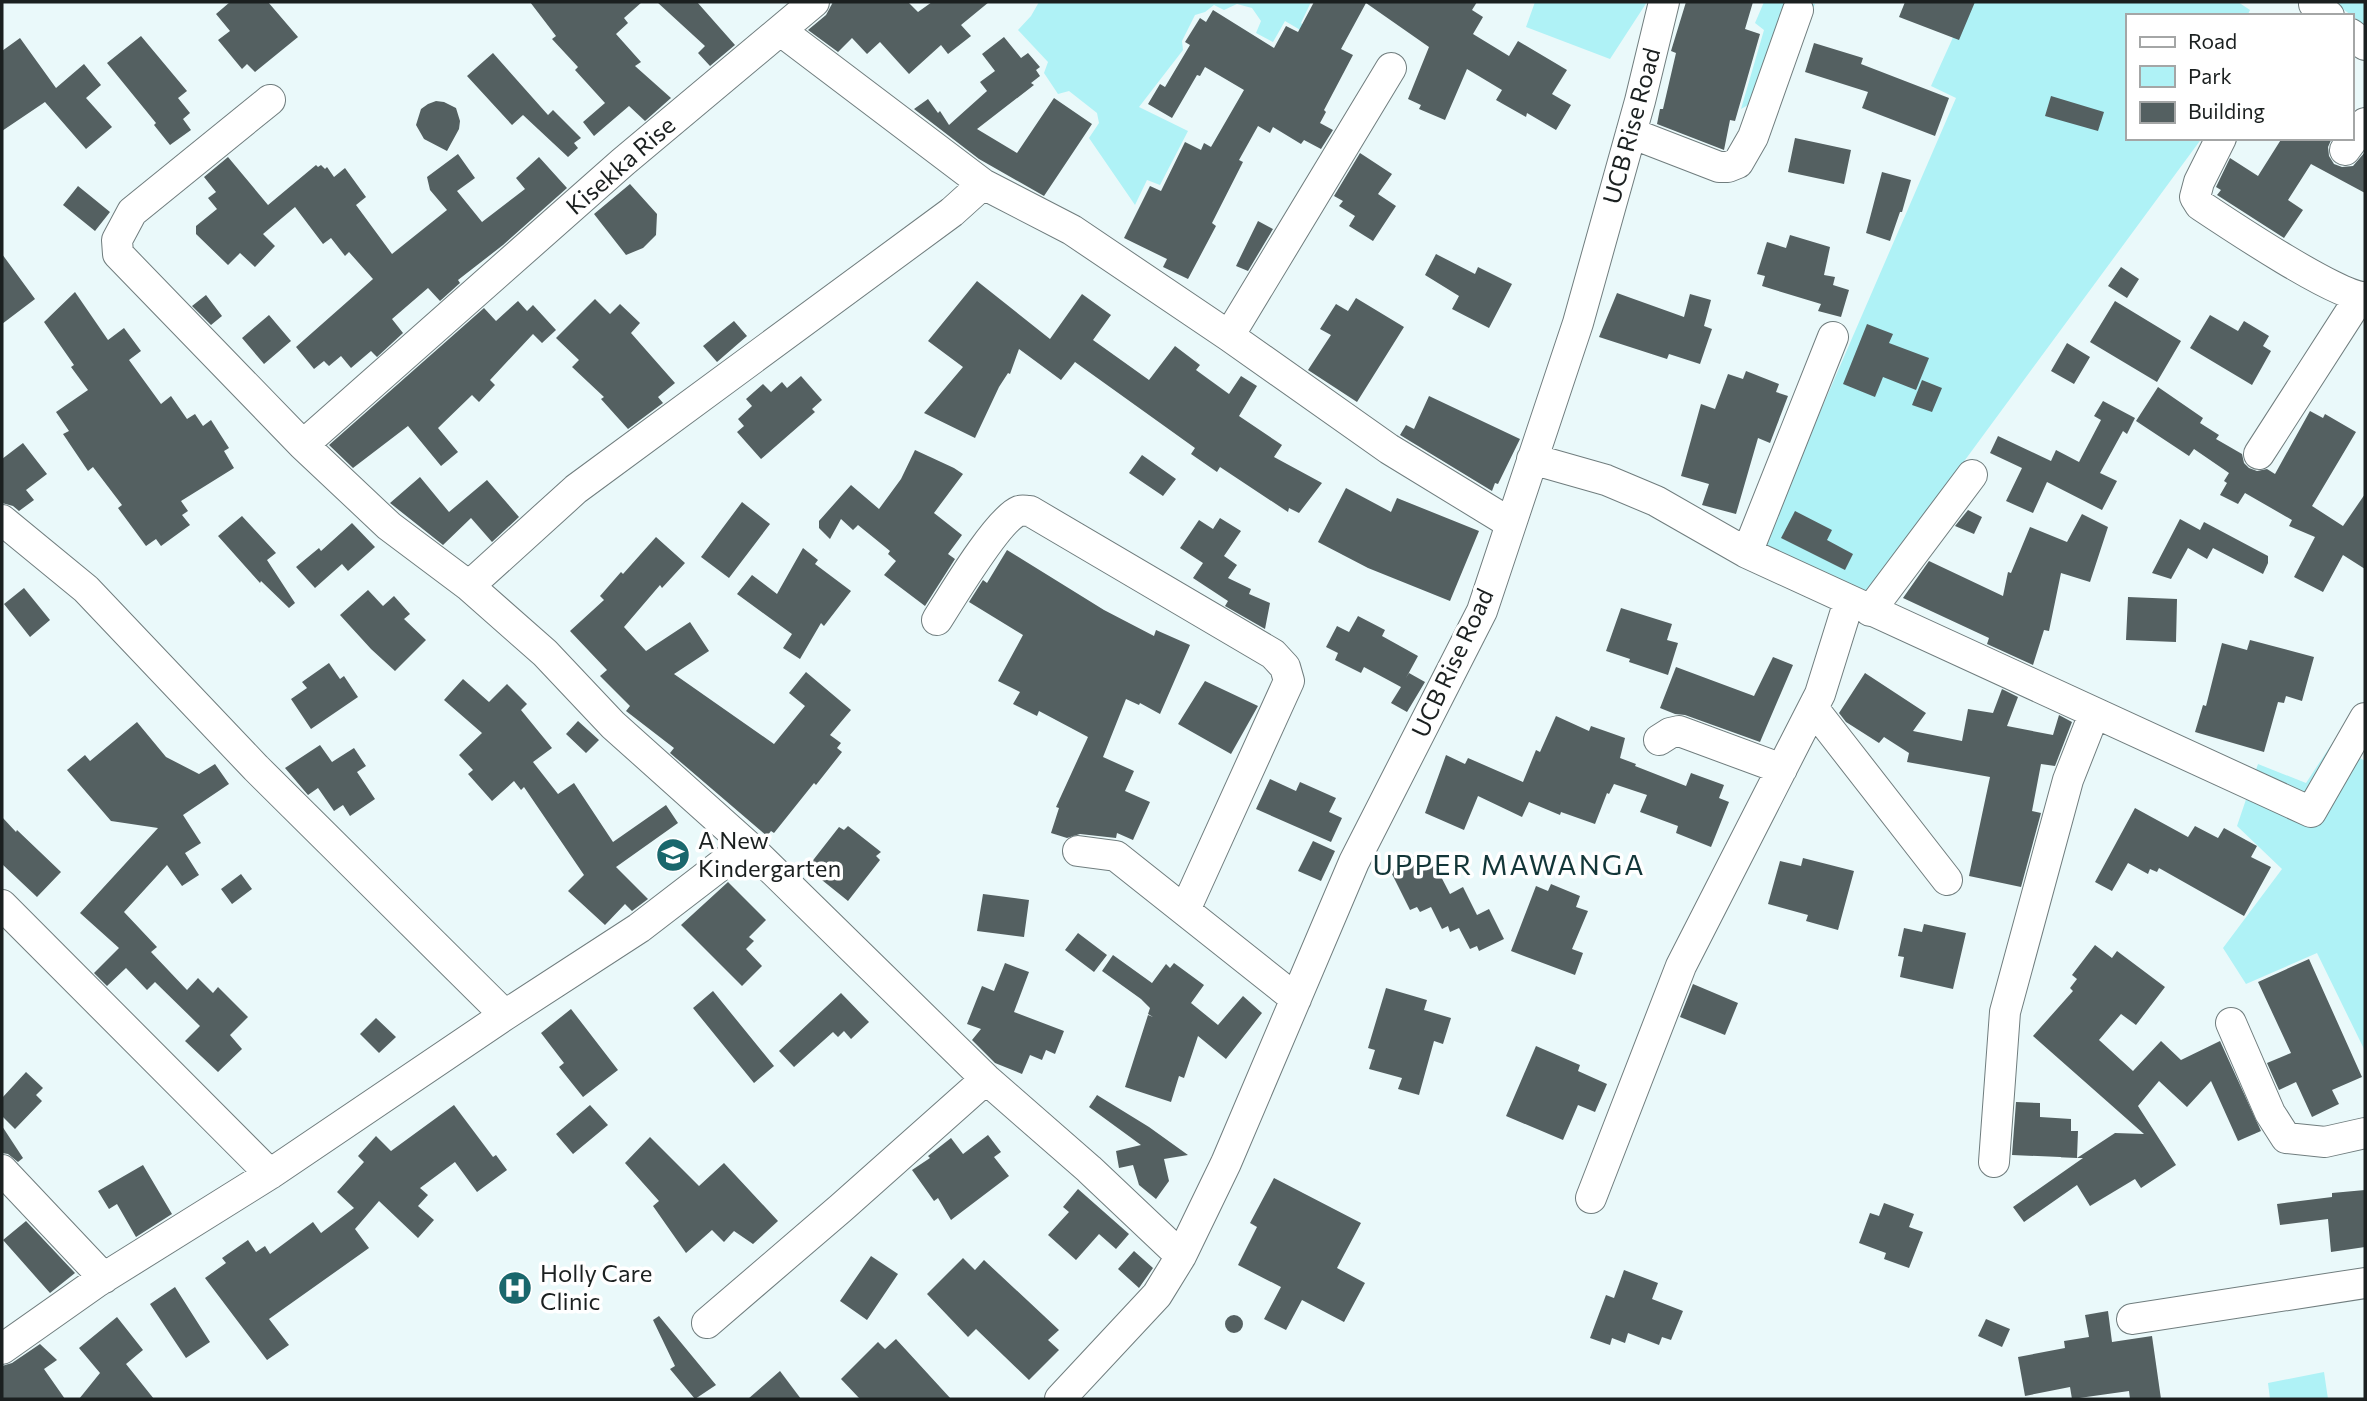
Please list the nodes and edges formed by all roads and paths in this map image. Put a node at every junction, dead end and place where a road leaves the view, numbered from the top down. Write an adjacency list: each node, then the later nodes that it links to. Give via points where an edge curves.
1 (1664, 2): 7 (street, UCB Rise Road)
2 (1798, 10): 7 (street, via 1753,137 1738,163 1719,167)
3 (794, 12): 12 (street); 16 (street, Kisekka Rise)
4 (1391, 68): 14 (street)
5 (270, 100): 16 (street, via 132,212 117,240 118,254)
6 (2365, 123): 8 (street)
7 (1631, 133): 18 (street, UCB Rise Road, via 1578,323)
8 (2353, 139)
9 (2220, 140): 13 (street, via 2194,197 2200,205 2322,280)
10 (2352, 140): 11 (street)
11 (2345, 150)
12 (983, 184): 14 (street, via 1072,230); 23 (street, via 952,212 576,489)
13 (2363, 297): 17 (street)
14 (1229, 336): 21 (street, via 1389,449)
15 (1833, 337): 22 (street)
16 (303, 444): 23 (street, via 389,526)
17 (2259, 454)
18 (1532, 459): 21 (street, UCB Rise Road); 22 (street, via 1656,500)
19 (1972, 475): 24 (street)
20 (2, 520): 37 (street, via 86,589 256,768)
21 (1510, 523): 36 (street, UCB Rise Road, via 1482,611 1354,862)
22 (1747, 553): 24 (street)
23 (469, 586): 31 (street, via 545,653 613,725)
24 (1859, 606): 26 (street); 27 (street)
25 (937, 620): 35 (street, via 1008,519 1020,510 1030,511 1273,654 1285,667 1289,681)
26 (1813, 708): 30 (street); 33 (street)
27 (2094, 714): 28 (street, via 2311,812); 41 (street, via 2068,780 2005,1012)
28 (2365, 718)
29 (1658, 740): 30 (street, via 1679,731)
30 (1782, 769): 44 (street, via 1681,966)
31 (747, 845): 37 (street, via 639,928); 39 (street)
32 (1078, 850): 35 (street, via 1116,856)
33 (1947, 880)
34 (2, 905): 43 (street)
35 (1185, 910): 36 (street)
36 (1296, 999): 45 (street, UCB Rise Road)
37 (505, 1015): 43 (street)
38 (2231, 1023): 40 (street, via 2270,1113 2286,1138 2325,1142)
39 (986, 1079): 45 (street); 49 (street)
40 (2365, 1133)
41 (1994, 1162)
42 (2, 1170): 46 (street)
43 (270, 1174): 46 (street)
44 (1591, 1198)
45 (1181, 1256): 51 (street, UCB Rise Road, via 1157,1295)
46 (104, 1278): 50 (street)
47 (2365, 1283): 48 (street)
48 (2132, 1319)
49 (708, 1323)
50 (2, 1349)
51 (1060, 1399)

